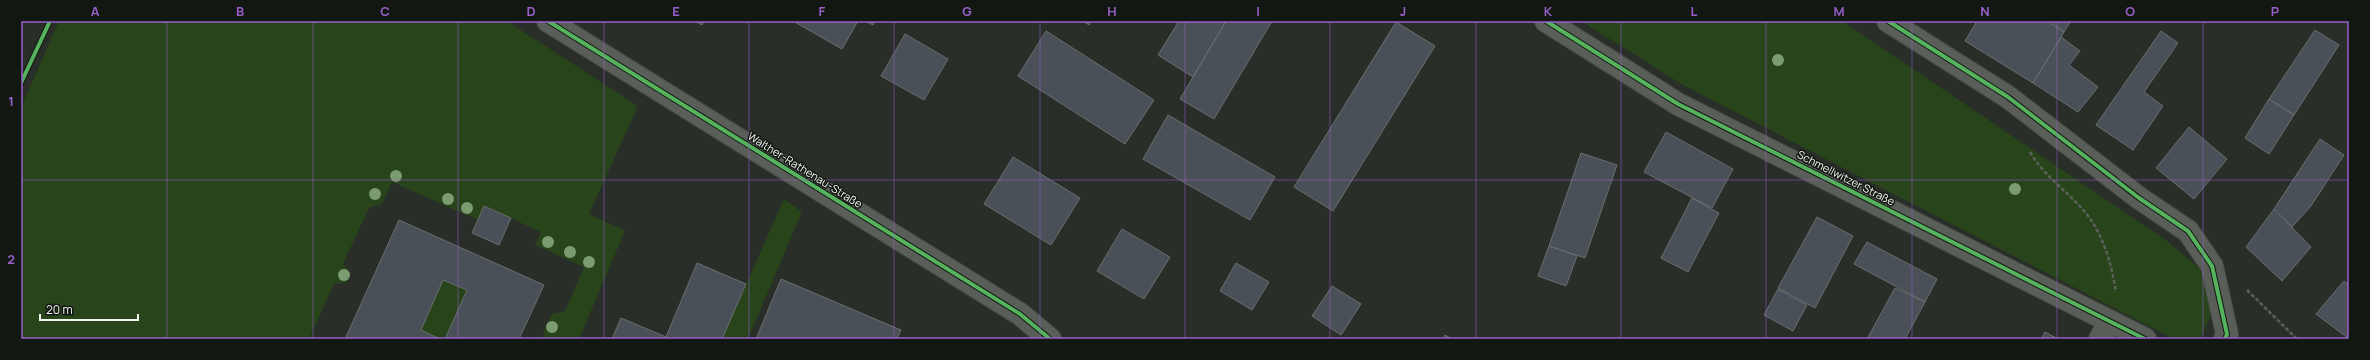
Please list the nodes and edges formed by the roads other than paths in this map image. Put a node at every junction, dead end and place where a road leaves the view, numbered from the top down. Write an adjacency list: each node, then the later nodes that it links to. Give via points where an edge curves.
1 (548, 21): 5 (street, Walther-Rathenau-Straße, via 1020,314)
2 (1546, 21): 4 (street, Schmellwitzer Straße, via 1678,104)
3 (1888, 21): 7 (street, via 2008,97 2139,198 2188,230 2212,266 2227,334)
4 (2105, 330): 6 (street, Schmellwitzer Straße)
5 (1050, 339)
6 (2145, 339)
7 (2225, 339)

